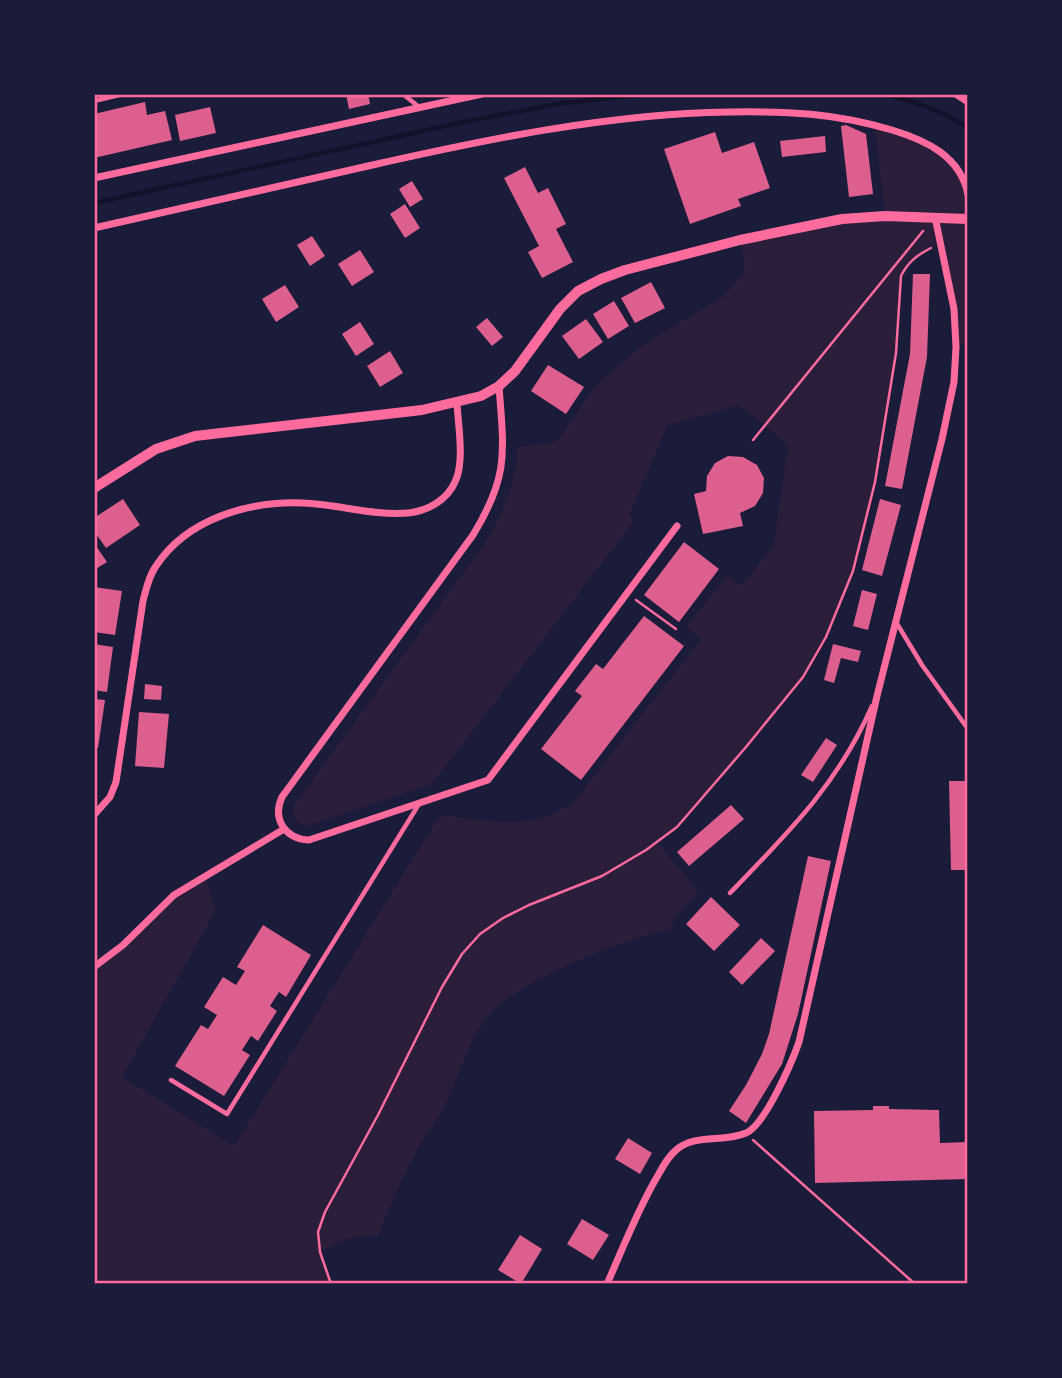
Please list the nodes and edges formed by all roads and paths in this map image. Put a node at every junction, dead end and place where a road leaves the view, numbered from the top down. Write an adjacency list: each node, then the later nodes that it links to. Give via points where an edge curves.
1 (123, 94): 6 (lane)
2 (403, 94): 8 (lane)
3 (482, 94): 5 (street)
4 (956, 94): 7 (street)
5 (472, 96): 8 (street)
6 (94, 101)
7 (968, 102)
8 (421, 108): 9 (street)
9 (94, 178)
10 (968, 195): 13 (street, via 949,157 933,146 855,119 772,112 681,113 478,141)
11 (935, 217): 12 (street); 14 (street); 15 (street, via 865,216 817,223 601,279 578,291 560,309); 17 (path)
12 (968, 219)
13 (94, 228)
14 (940, 244): 21 (street, via 954,309 954,382); 32 (path, via 915,257 901,276 896,352 875,482 853,571 826,637 803,677 677,827 602,876 503,919 480,934 462,954 324,1212 318,1232)
15 (499, 386): 16 (street); 27 (street, via 503,461 496,494 473,535 282,797 278,813)
16 (457, 403): 18 (street, via 195,436 156,449); 26 (street, via 460,467 450,492 431,507 408,513 301,503 235,510 195,528 166,553 148,580 143,601 116,782)
17 (752, 440)
18 (94, 488)
19 (677, 526): 20 (street)
20 (627, 593): 22 (path); 25 (street, via 488,780)
21 (895, 620): 23 (street); 24 (lane)
22 (676, 629)
23 (877, 696): 28 (lane, via 851,751 825,790); 31 (street, via 799,1042 771,1102)
24 (968, 729)
25 (420, 803): 27 (street, via 309,840 294,838); 30 (lane, via 227,1114)
26 (94, 815)
27 (284, 829): 29 (street, via 174,895)
28 (730, 893)
29 (94, 967)
30 (171, 1080)
31 (746, 1133): 33 (street, via 686,1143 673,1153 645,1197); 34 (path)
32 (331, 1283)
33 (607, 1283)
34 (915, 1283)

